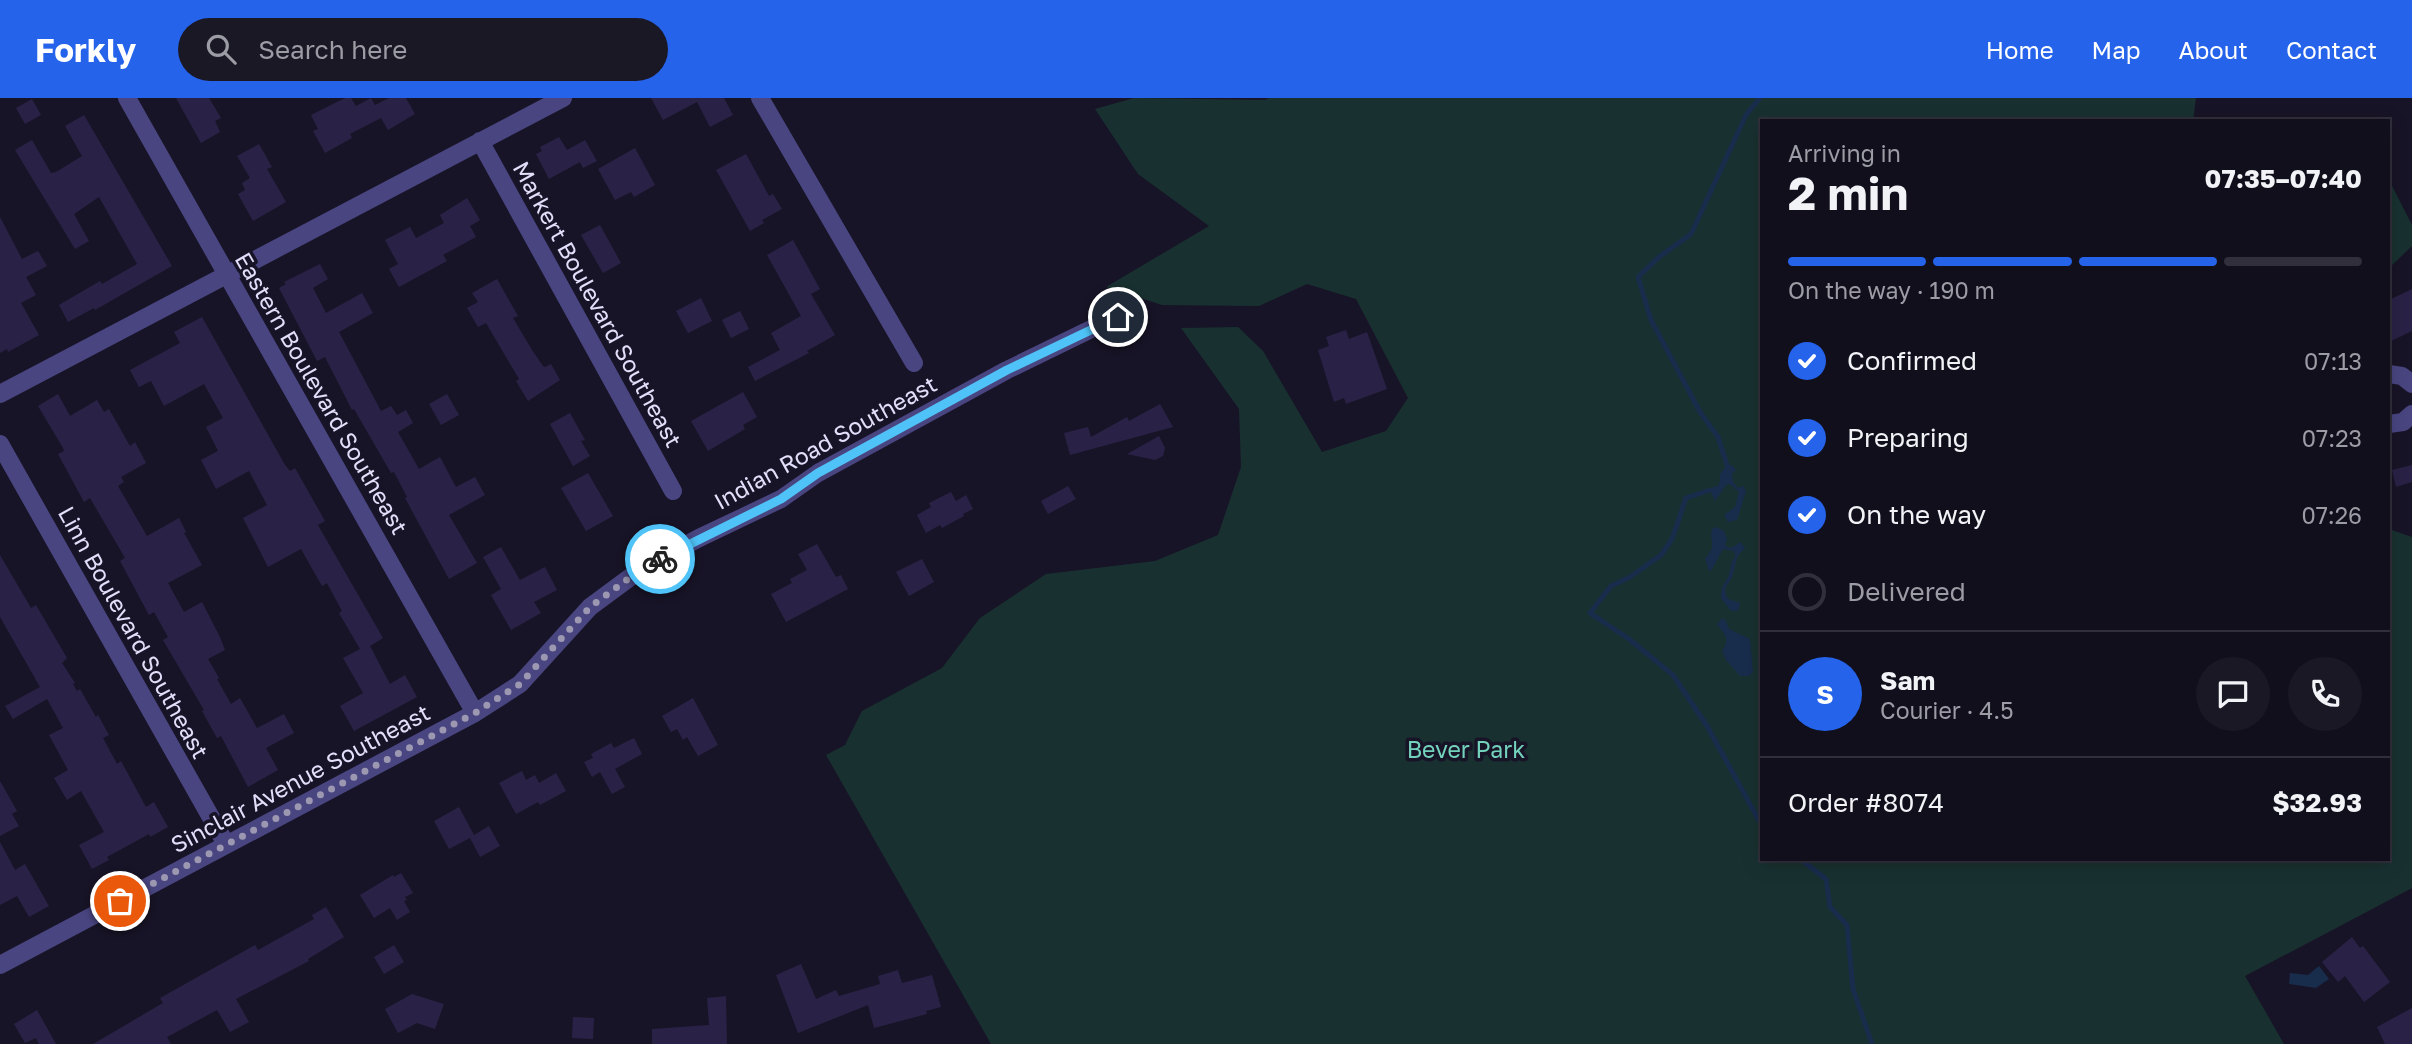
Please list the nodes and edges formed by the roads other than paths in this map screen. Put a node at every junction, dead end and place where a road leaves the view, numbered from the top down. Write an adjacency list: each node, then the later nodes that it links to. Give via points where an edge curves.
1 (127, 98): 5 (street, Eastern Boulevard Southeast)
2 (563, 98): 4 (street)
3 (760, 98): 7 (street)
4 (480, 141): 5 (street); 14 (street, Markert Boulevard Southeast)
5 (226, 273): 10 (street); 15 (street, Eastern Boulevard Southeast)
6 (1118, 317): 15 (street, Indian Road Southeast, via 1007,370 818,473 781,499 640,570 590,607 520,684)
7 (914, 363)
8 (2390, 374): 9 (street)
9 (2412, 384)
10 (0, 394)
11 (2412, 414): 12 (street, via 2403,422)
12 (2390, 424)
13 (0, 444): 16 (street, Linn Boulevard Southeast)
14 (673, 491)
15 (475, 713): 16 (street, Sinclair Avenue Southeast)
16 (226, 844): 17 (street, Sinclair Avenue Southeast)
17 (0, 965)

